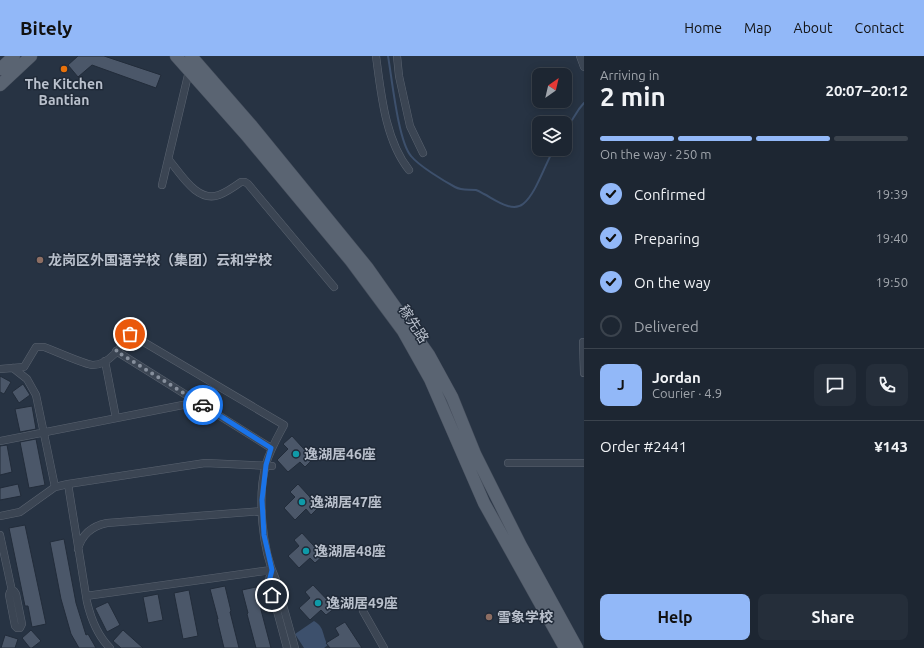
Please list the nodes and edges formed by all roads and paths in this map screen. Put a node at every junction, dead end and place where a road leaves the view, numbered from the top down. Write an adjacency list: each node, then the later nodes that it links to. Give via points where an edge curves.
1 (14, 56): 9 (main road)
2 (31, 56): 11 (main road)
3 (176, 56): 10 (main road, 稼先路)
4 (191, 56): 41 (main road, 稼先路, via 252,126 367,267 429,355 452,397 475,454)
5 (376, 56): 14 (street, via 382,100 392,139 401,160)
6 (397, 56): 12 (street, via 410,126)
7 (580, 56): 8 (street)
8 (584, 67)
9 (0, 70)
10 (189, 71): 13 (street); 41 (main road, 稼先路, via 247,136 351,262 403,331 430,379 484,503)
11 (0, 84)
12 (423, 153)
13 (169, 160): 15 (street); 16 (street, via 195,191 205,195 218,195 245,182)
14 (409, 170)
15 (162, 185)
16 (334, 287)
17 (584, 342): 22 (street)
18 (116, 351): 19 (street); 23 (street); 27 (street, via 130,334 284,425)
19 (105, 361): 20 (street, via 92,365 44,347 36,347 24,367); 24 (street)
20 (13, 368): 21 (street); 25 (street, via 27,379 34,389)
21 (0, 369)
22 (584, 373)
23 (198, 402): 24 (street); 27 (street)
24 (116, 418): 25 (street)
25 (44, 432): 26 (street); 32 (street)
26 (0, 441)
27 (271, 448): 30 (street)
28 (508, 463): 29 (street)
29 (584, 463)
30 (269, 466): 31 (street, via 205,463); 33 (street, via 263,488)
31 (68, 484): 32 (street); 36 (street)
32 (55, 487): 34 (street, via 20,512)
33 (262, 512): 36 (street, via 100,524 88,531); 37 (street)
34 (0, 516)
35 (0, 535): 38 (street)
36 (78, 549): 39 (street)
37 (272, 570): 39 (street); 43 (street, via 269,582); 44 (street)
38 (12, 591)
39 (86, 596): 42 (street, via 97,632)
40 (363, 611): 45 (street)
41 (567, 644): 46 (main road)
42 (110, 648)
43 (287, 648)
44 (295, 648)
45 (384, 648)
46 (583, 648)

